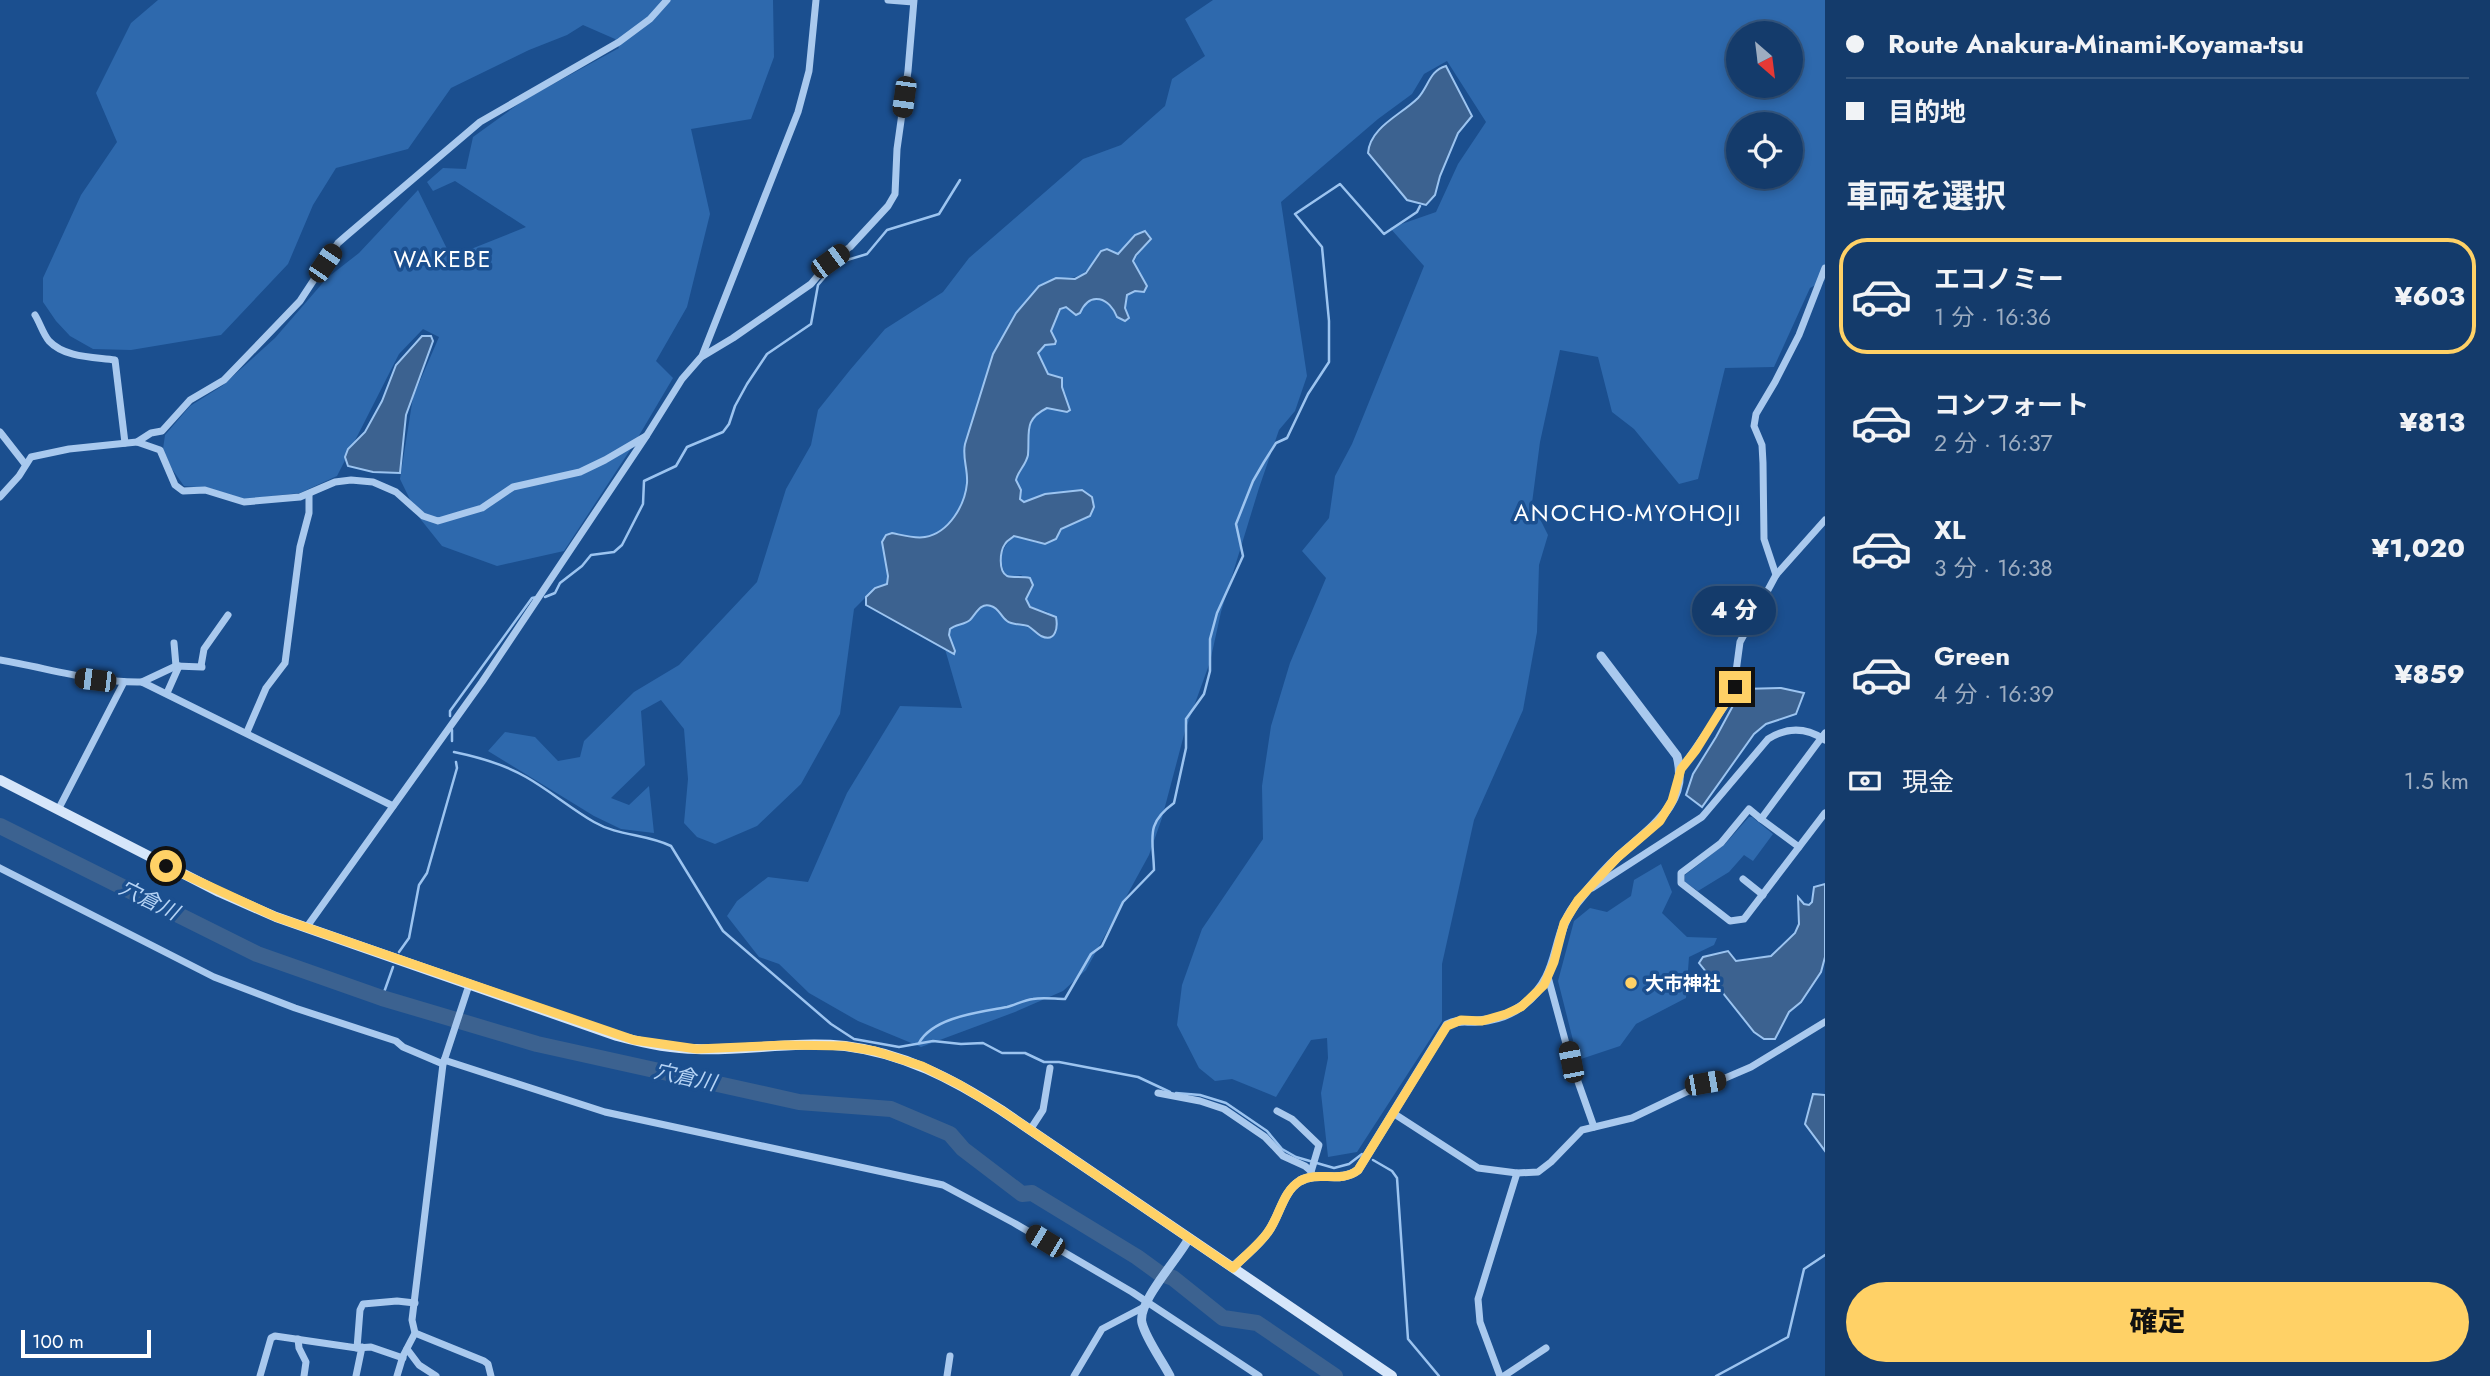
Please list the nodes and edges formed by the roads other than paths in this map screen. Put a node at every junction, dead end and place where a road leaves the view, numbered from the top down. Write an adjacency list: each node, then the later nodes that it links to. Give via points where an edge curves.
1 (667, 0): 10 (street, via 618,43 480,122 338,243 300,301 224,380 185,404 162,431)
2 (816, 0): 7 (street, via 809,71 798,112)
3 (888, 0): 4 (street)
4 (914, 1): 7 (street, via 895,194 888,206 811,285)
5 (1825, 268): 16 (street, via 1754,426 1762,445 1763,539)
6 (35, 315): 11 (street, via 46,337 62,350 115,360)
7 (702, 356): 9 (street, via 682,379)
8 (0, 432): 12 (street)
9 (648, 435): 13 (street, via 580,472 513,487 482,508 438,521 373,482 335,482); 29 (street)
10 (137, 442): 11 (street); 13 (street, via 160,450 175,485 183,491 205,490 244,502)
11 (125, 443): 12 (street, via 40,454)
12 (24, 464): 14 (street)
13 (309, 494): 25 (street, via 285,663 266,688)
14 (0, 497)
15 (1825, 520): 16 (street)
16 (1776, 575): 27 (street, via 1740,642 1732,694)
17 (228, 615): 21 (street, via 202,652 201,666)
18 (174, 643): 21 (street)
19 (1601, 656): 27 (street, via 1673,748)
20 (0, 660): 22 (street, via 81,678)
21 (178, 666): 23 (street); 24 (street)
22 (124, 682): 23 (street); 30 (street)
23 (142, 682): 24 (street)
24 (167, 694): 25 (street)
25 (247, 732): 29 (street)
26 (1824, 737): 32 (street); 36 (street, via 1793,729 1768,739 1702,817)
27 (1681, 769): 36 (street, via 1672,801 1660,821)
28 (0, 780): 30 (main road)
29 (393, 806): 38 (street)
30 (58, 810): 38 (main road, via 219,892)
31 (1825, 813): 33 (street)
32 (1761, 819): 33 (street); 37 (street, via 1749,809 1721,843 1681,873 1681,883 1730,921 1744,919)
33 (1799, 847): 37 (street)
34 (0, 868): 42 (street, via 214,977)
35 (1743, 879): 37 (street)
36 (1588, 891): 39 (street, via 1564,923)
37 (1763, 895)
38 (306, 928): 40 (main road)
39 (1548, 977): 46 (street, via 1532,998 1506,1014 1447,1026); 47 (street)
40 (468, 988): 42 (street); 48 (main road, via 658,1045 697,1049 827,1045 875,1051 946,1077)
41 (1825, 1022): 47 (street, via 1751,1067 1632,1118)
42 (444, 1061): 53 (street); 54 (street, via 605,1112 943,1185)
43 (1050, 1068): 48 (street, via 1042,1111)
44 (1158, 1093): 49 (street, via 1224,1109 1265,1137 1283,1156)
45 (1277, 1111): 49 (street, via 1319,1145)
46 (1394, 1113): 49 (street, via 1358,1170 1342,1178); 50 (street, via 1478,1168)
47 (1594, 1127): 50 (street, via 1582,1130 1538,1172)
48 (1030, 1130): 51 (main road)
49 (1312, 1169): 52 (street, via 1292,1188 1267,1234)
50 (1517, 1173): 73 (street, via 1478,1299 1480,1322)
51 (1187, 1242): 52 (main road); 54 (street)
52 (1233, 1268): 72 (main road)
53 (415, 1303): 55 (street); 57 (street, via 363,1304)
54 (1146, 1303): 69 (street, via 1102,1329); 70 (street, via 1143,1326); 71 (street)
55 (415, 1333): 59 (street); 67 (street, via 484,1361)
56 (298, 1339): 57 (street); 62 (street, via 271,1338); 63 (street, via 306,1362)
57 (359, 1347): 61 (street); 64 (street)
58 (1546, 1348): 73 (street)
59 (407, 1349): 61 (street); 66 (street, via 419,1365)
60 (950, 1356): 68 (street)
61 (403, 1358): 65 (street)
62 (260, 1376)
63 (304, 1376)
64 (356, 1376)
65 (397, 1376)
66 (436, 1376)
67 (491, 1376)
68 (947, 1376)
69 (1074, 1376)
70 (1170, 1376)
71 (1259, 1376)
72 (1392, 1376)
73 (1502, 1376)

